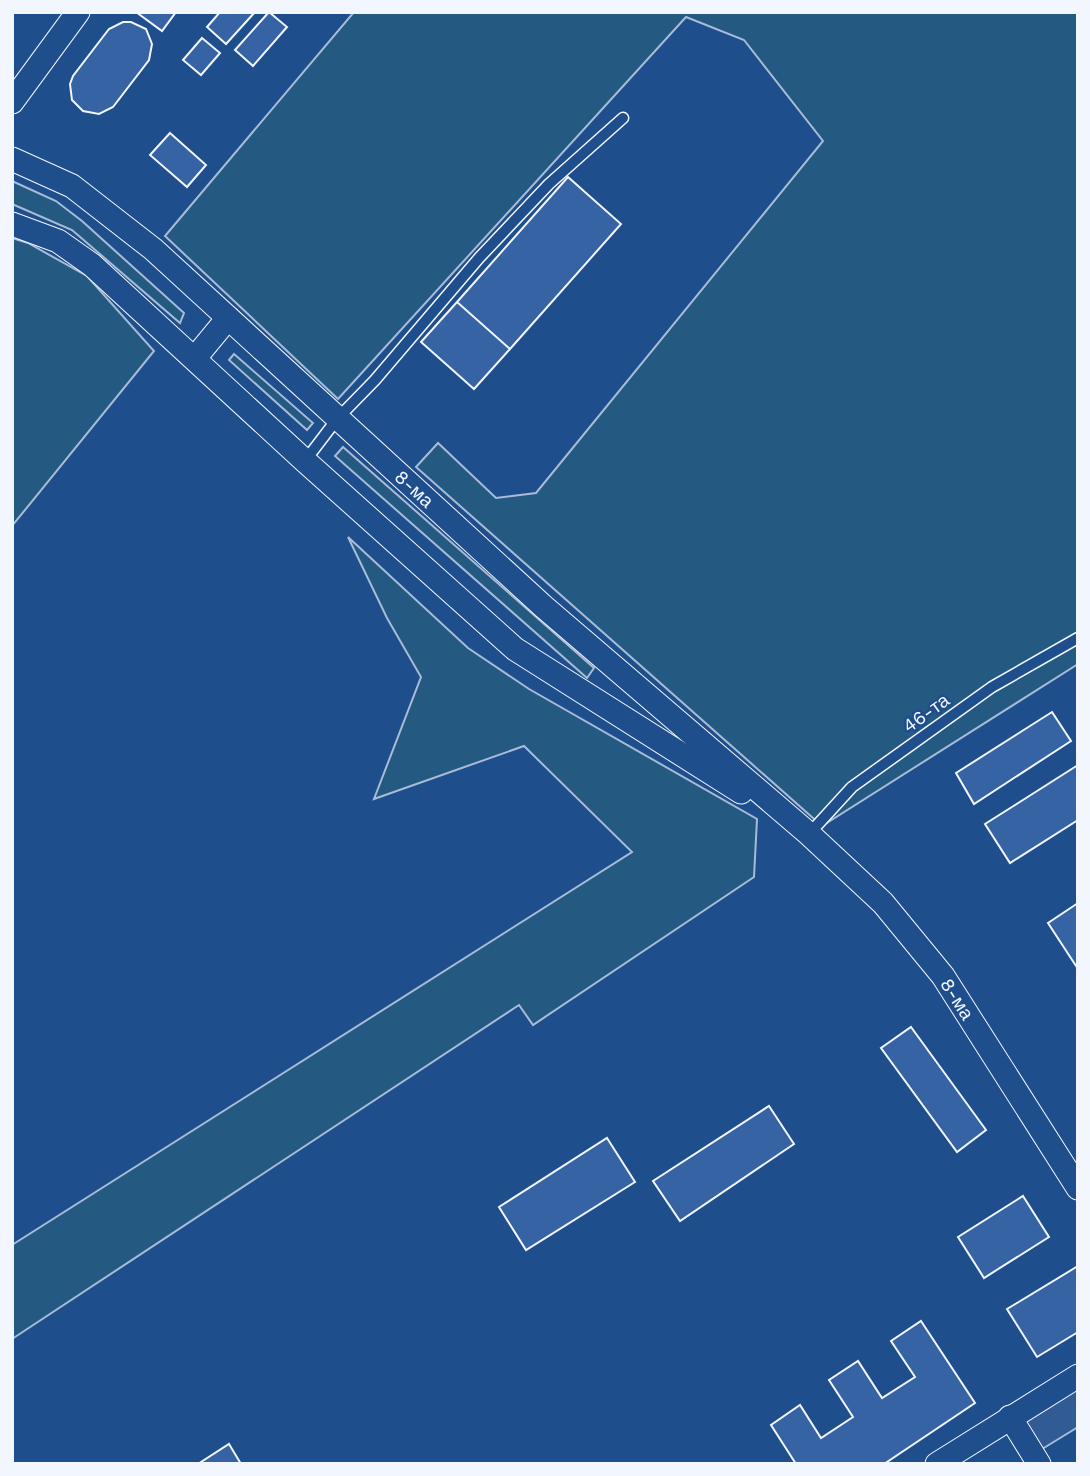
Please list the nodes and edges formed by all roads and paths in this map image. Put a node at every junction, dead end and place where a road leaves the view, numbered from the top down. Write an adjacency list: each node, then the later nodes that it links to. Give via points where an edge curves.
1 (78, 12): 2 (street)
2 (12, 102)
3 (623, 118): 8 (lane, via 548,184)
4 (12, 159): 6 (street, 8-ма, via 72,186)
5 (12, 224): 7 (street, 8-ма, via 58,241 92,265)
6 (228, 318): 7 (street); 8 (street, 8-ма)
7 (195, 358): 9 (street, 8-ма)
8 (337, 419): 9 (lane); 11 (street, 8-ма, via 544,607)
9 (305, 461): 11 (street, 8-ма, via 515,649)
10 (1078, 638): 11 (lane, 46-та, via 992,687 852,788)
11 (809, 834): 12 (street, 8-ма, via 883,903 943,975)
12 (1078, 1188)
13 (1078, 1376): 14 (street)
14 (1010, 1417): 15 (street); 16 (street)
15 (937, 1464)
16 (1039, 1464)

